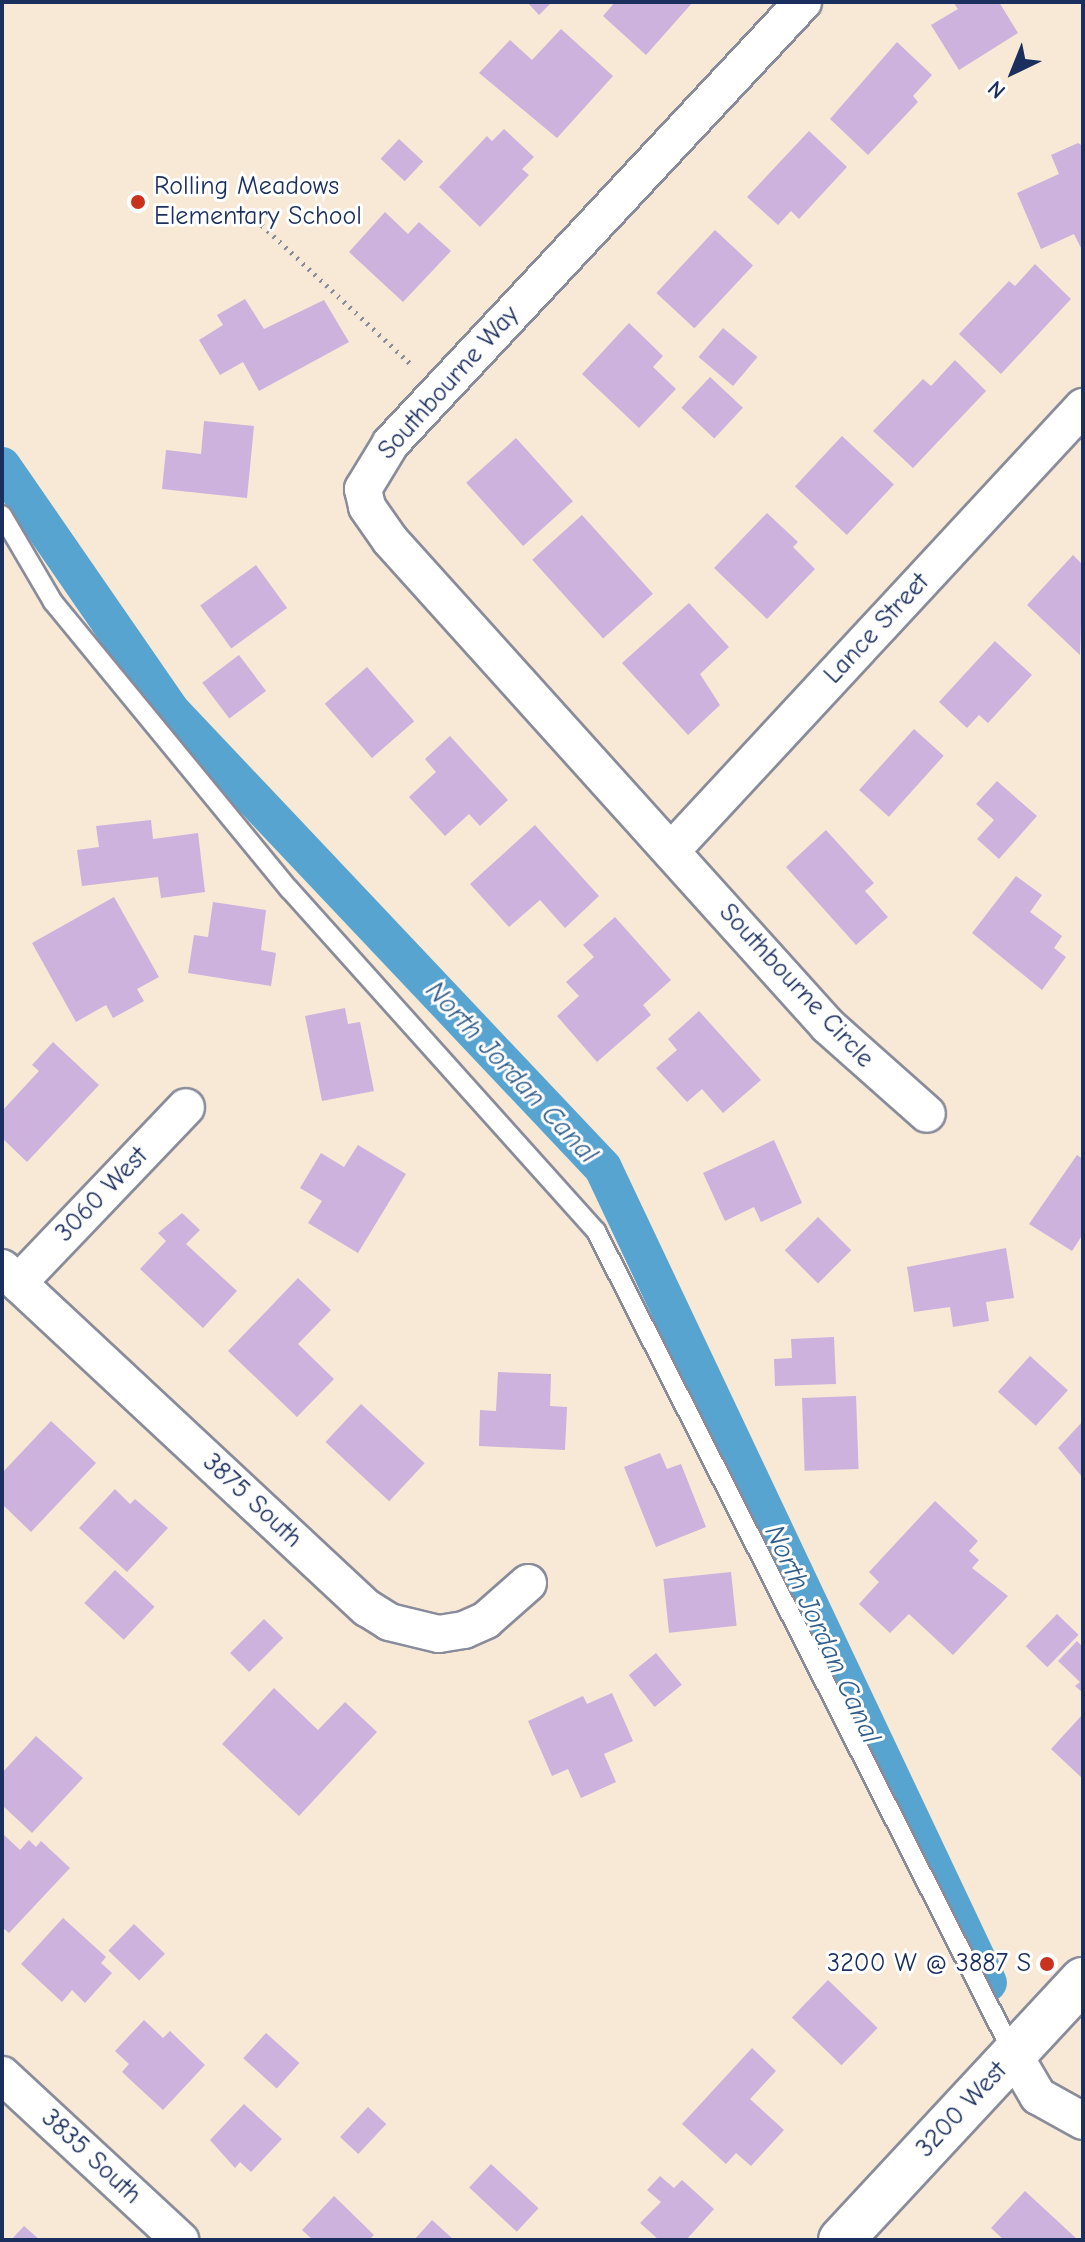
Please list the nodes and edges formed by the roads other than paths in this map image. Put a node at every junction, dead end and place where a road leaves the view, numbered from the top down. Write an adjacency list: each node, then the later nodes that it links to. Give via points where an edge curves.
1 (803, 2): 4 (street, Southbourne Way, via 391,443 363,489 367,507 390,540)
2 (1083, 407): 4 (street, Lance Street)
3 (2, 515): 10 (lane, via 53,602 279,877 596,1231)
4 (671, 851): 6 (street, Southbourne Circle, via 844,1042)
5 (186, 1107): 7 (street, 3060 West)
6 (927, 1114)
7 (10, 1276): 8 (street, 3875 South, via 367,1608 389,1622 439,1634 464,1630 486,1620)
8 (528, 1583)
9 (1083, 1980): 10 (street, 3200 West)
10 (1014, 2055): 12 (street, via 1038,2096); 14 (street, 3200 West)
11 (2, 2075): 13 (street, 3835 South)
12 (1083, 2121)
13 (180, 2240)
14 (841, 2240)

